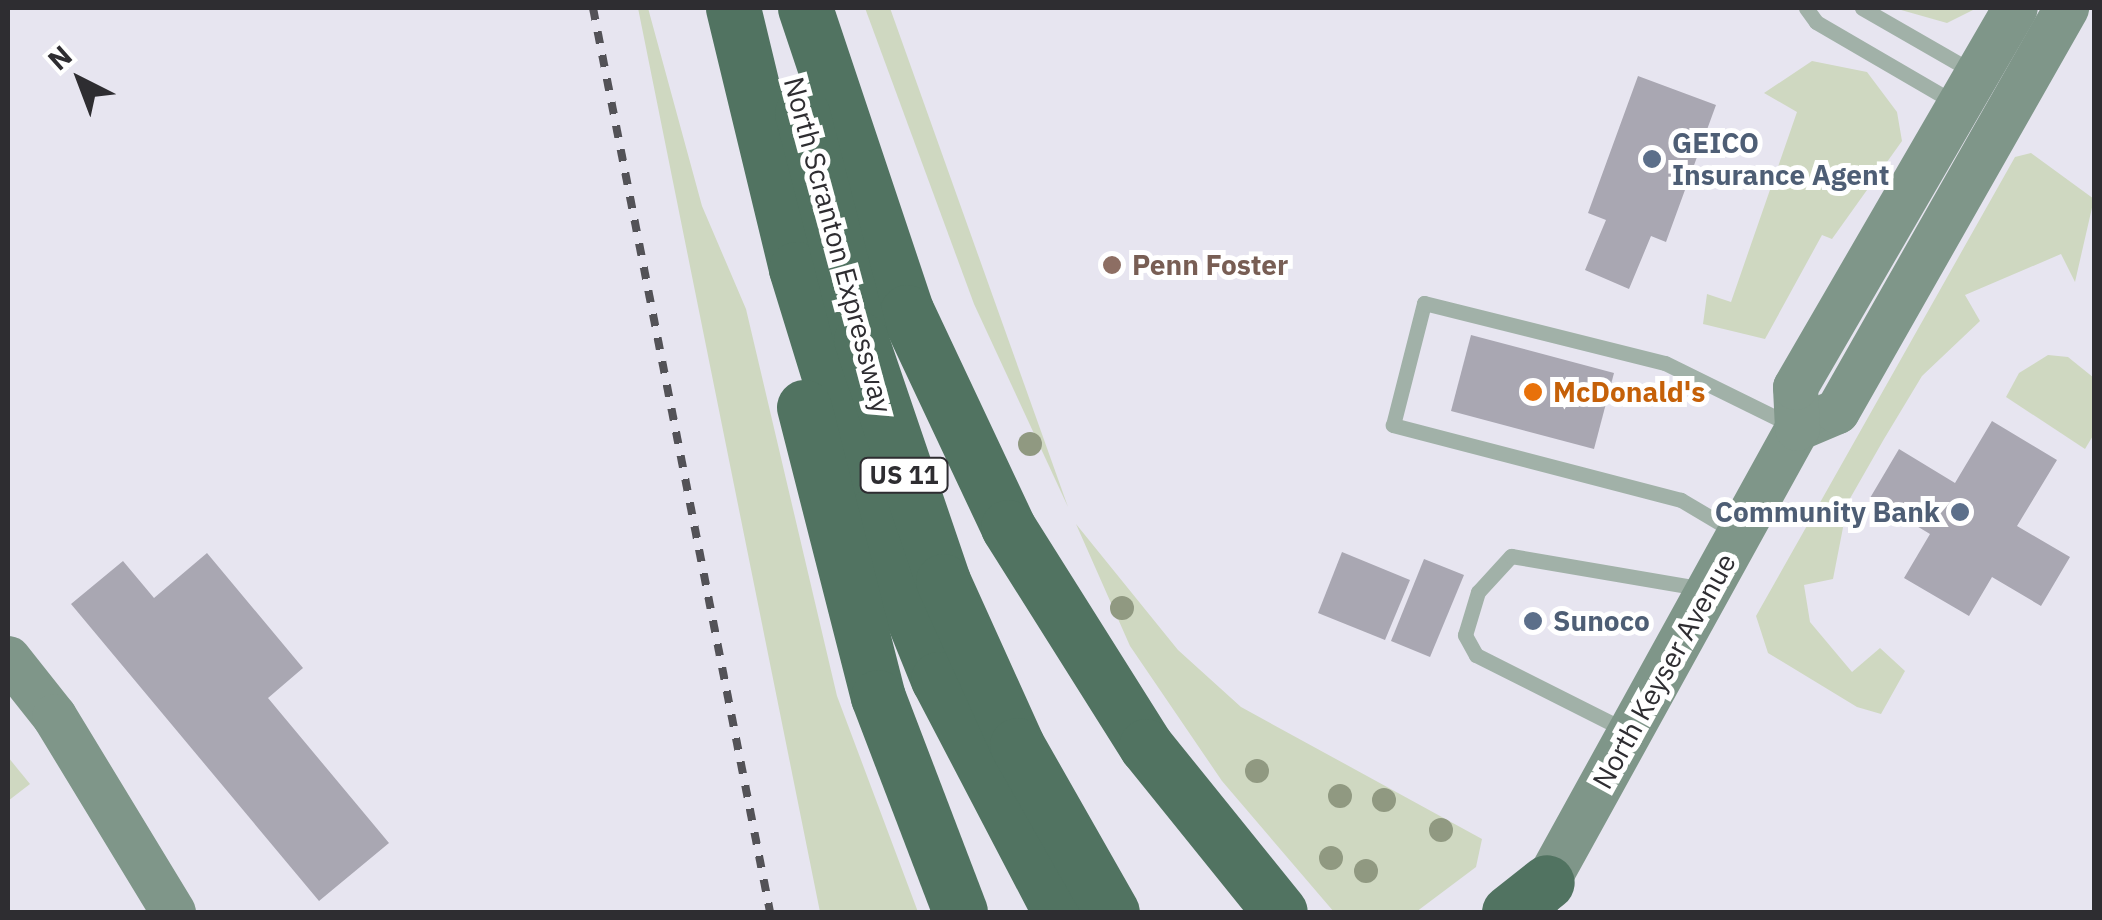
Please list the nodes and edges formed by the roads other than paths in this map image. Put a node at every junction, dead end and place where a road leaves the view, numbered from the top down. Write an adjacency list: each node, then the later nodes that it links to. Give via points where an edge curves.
1 (776, 8): 19 (highway, North Scranton Expressway / US 11, via 838,258 913,502 1017,745)
2 (805, 8): 20 (highway, via 907,312 1008,527 1146,746)
3 (1806, 8): 8 (lane, via 1816,22)
4 (1862, 8): 8 (lane)
5 (2015, 8): 8 (main road, North Keyser Avenue)
6 (2066, 8): 9 (main road)
7 (738, 28): 17 (highway, via 828,520 878,697); 18 (highway, North Scranton Expressway / US 11, via 796,269 872,516 946,696)
8 (1966, 88): 9 (lane); 9 (lane); 10 (main road, North Keyser Avenue, via 1795,387)
9 (2004, 106): 10 (main road, via 1836,411)
10 (1798, 428): 11 (main road, North Keyser Avenue); 11 (lane, via 1665,363 1424,303 1393,424 1682,500)
11 (1739, 534): 12 (main road, North Keyser Avenue)
12 (1708, 590): 14 (main road, North Keyser Avenue); 14 (lane, via 1511,556 1478,592 1465,636 1476,655)
13 (8, 658): 16 (main road, via 54,716)
14 (1630, 732): 15 (main road, North Keyser Avenue)
15 (1529, 902)
16 (173, 912)
17 (960, 912)
18 (1060, 912)
19 (1112, 912)
20 (1280, 912)

